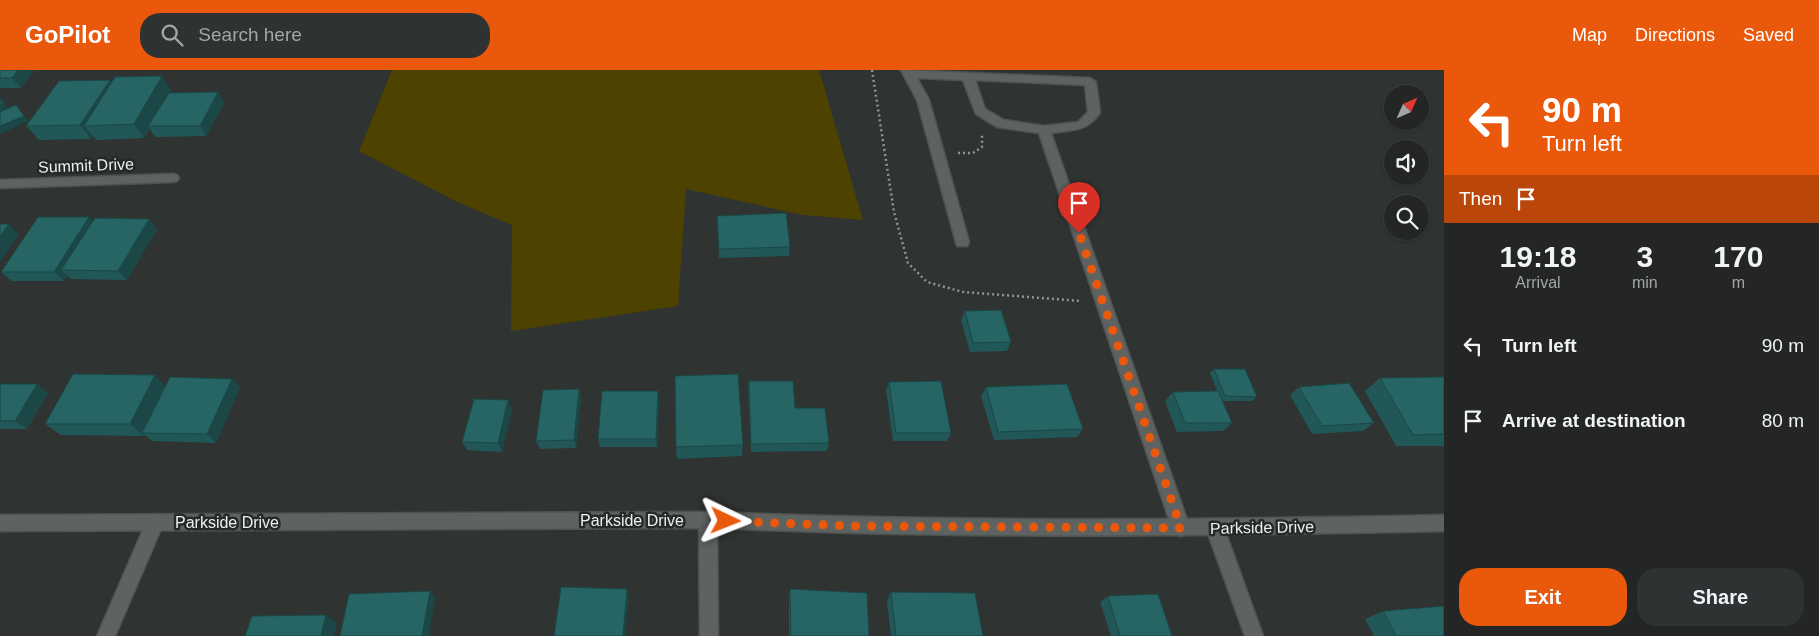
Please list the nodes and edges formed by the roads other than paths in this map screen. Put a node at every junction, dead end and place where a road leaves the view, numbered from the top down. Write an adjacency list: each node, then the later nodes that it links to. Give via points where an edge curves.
1 (908, 72): 4 (main road); 8 (main road, via 923,100)
2 (1022, 74): 3 (main road); 4 (main road)
3 (1088, 76): 5 (main road, via 1094,113 1081,125)
4 (968, 77): 5 (main road, via 980,111 1001,124)
5 (1044, 130): 13 (main road)
6 (173, 178): 7 (main road, Summit Drive)
7 (0, 184)
8 (962, 242)
9 (708, 520): 11 (main road, Parkside Drive); 13 (main road, Parkside Drive, via 852,526); 16 (main road)
10 (0, 522): 11 (main road, Parkside Drive)
11 (155, 522): 15 (main road)
12 (1444, 523): 14 (main road, Parkside Drive)
13 (1181, 528): 14 (main road, Parkside Drive)
14 (1215, 528): 17 (main road)
15 (106, 636)
16 (709, 636)
17 (1254, 636)

